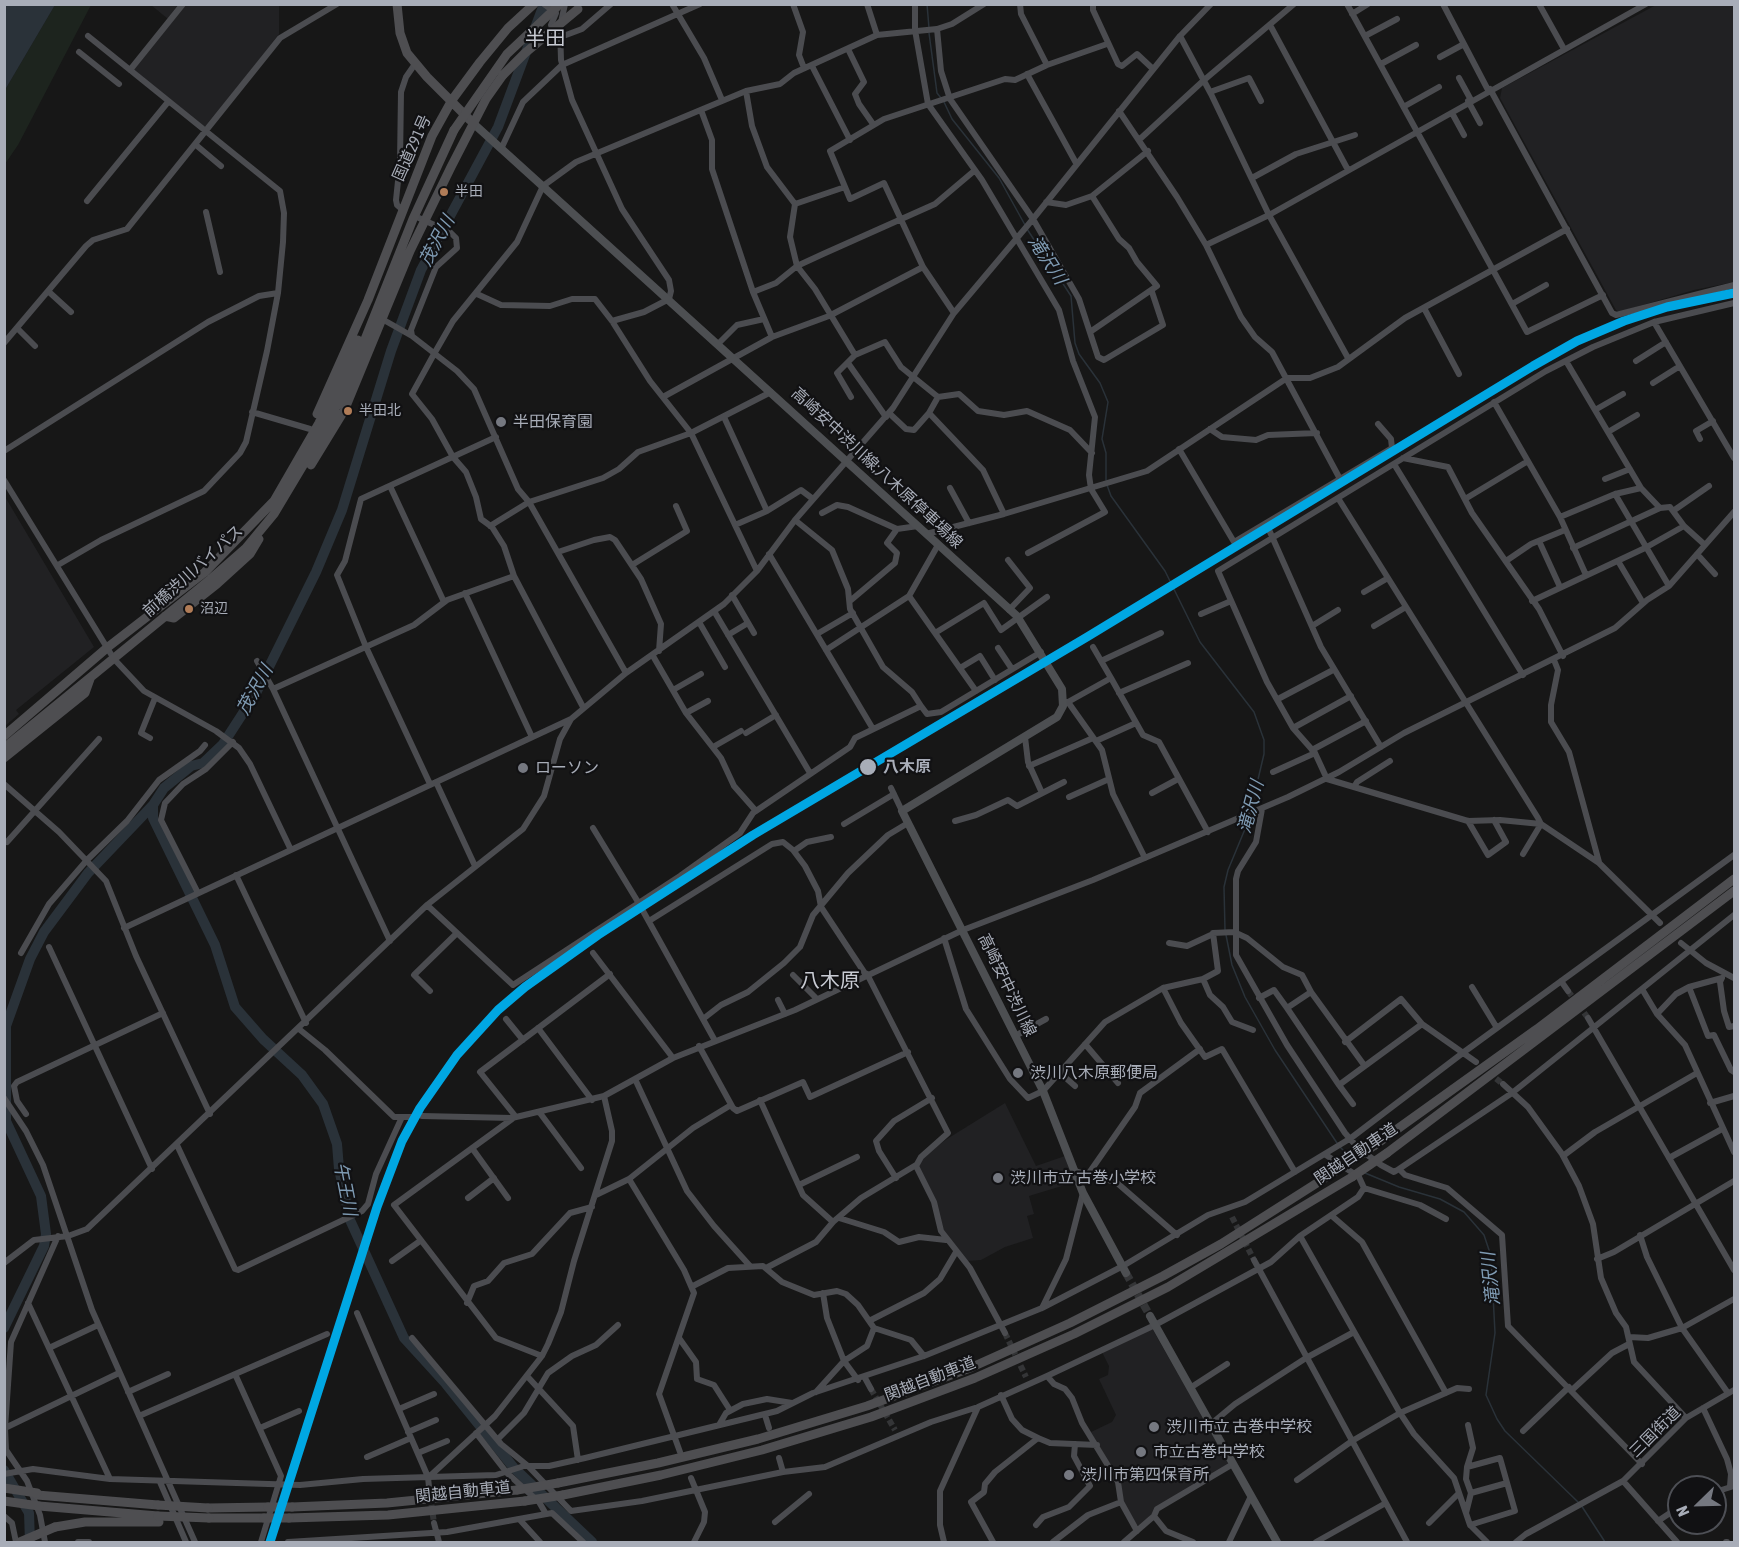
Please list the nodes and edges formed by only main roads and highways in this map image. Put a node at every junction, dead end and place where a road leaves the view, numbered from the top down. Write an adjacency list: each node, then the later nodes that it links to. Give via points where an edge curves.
1 (397, 4): 5 (highway, via 402,40 415,64)
2 (534, 4): 5 (highway, 国道291号, via 508,28)
3 (560, 4): 7 (highway, 前橋渋川バイパス, bridge, via 507,54 454,130 391,274)
4 (581, 7): 6 (highway, bridge, via 503,75)
5 (452, 100): 6 (highway); 7 (highway, 国道291号, via 432,136 368,300)
6 (474, 124): 7 (highway, via 425,221 344,411 308,470); 12 (main road, 高崎安中渋川線;八木原停車場線, via 1009,610 1041,652 1066,702 1057,717)
7 (278, 502): 8 (highway, 前橋渋川バイパス, via 274,514 245,549); 9 (highway, 前橋渋川バイパス, via 205,572 108,647)
8 (90, 677): 10 (highway, 前橋渋川バイパス); 11 (highway, via 85,693)
9 (4, 736)
10 (4, 748)
11 (4, 758)
12 (902, 811): 15 (main road, 高崎安中渋川線, via 1042,1090 1083,1193)
13 (1734, 879): 17 (highway, 関越自動車道, bridge, via 1537,1029 1375,1145 1221,1244 1070,1323 970,1368 867,1406 758,1439 658,1463 517,1490 387,1503 208,1508 91,1501)
14 (1734, 891): 19 (highway, 関越自動車道, bridge, via 1352,1177 1150,1297 964,1382 871,1417 762,1450 562,1495 388,1515)
15 (1125, 1270)
16 (1150, 1316): 21 (main road)
17 (4, 1489)
18 (4, 1501): 19 (highway, 関越自動車道, bridge)
19 (158, 1519): 20 (highway, bridge, via 85,1522 55,1527)
20 (18, 1542)
21 (1276, 1542)

